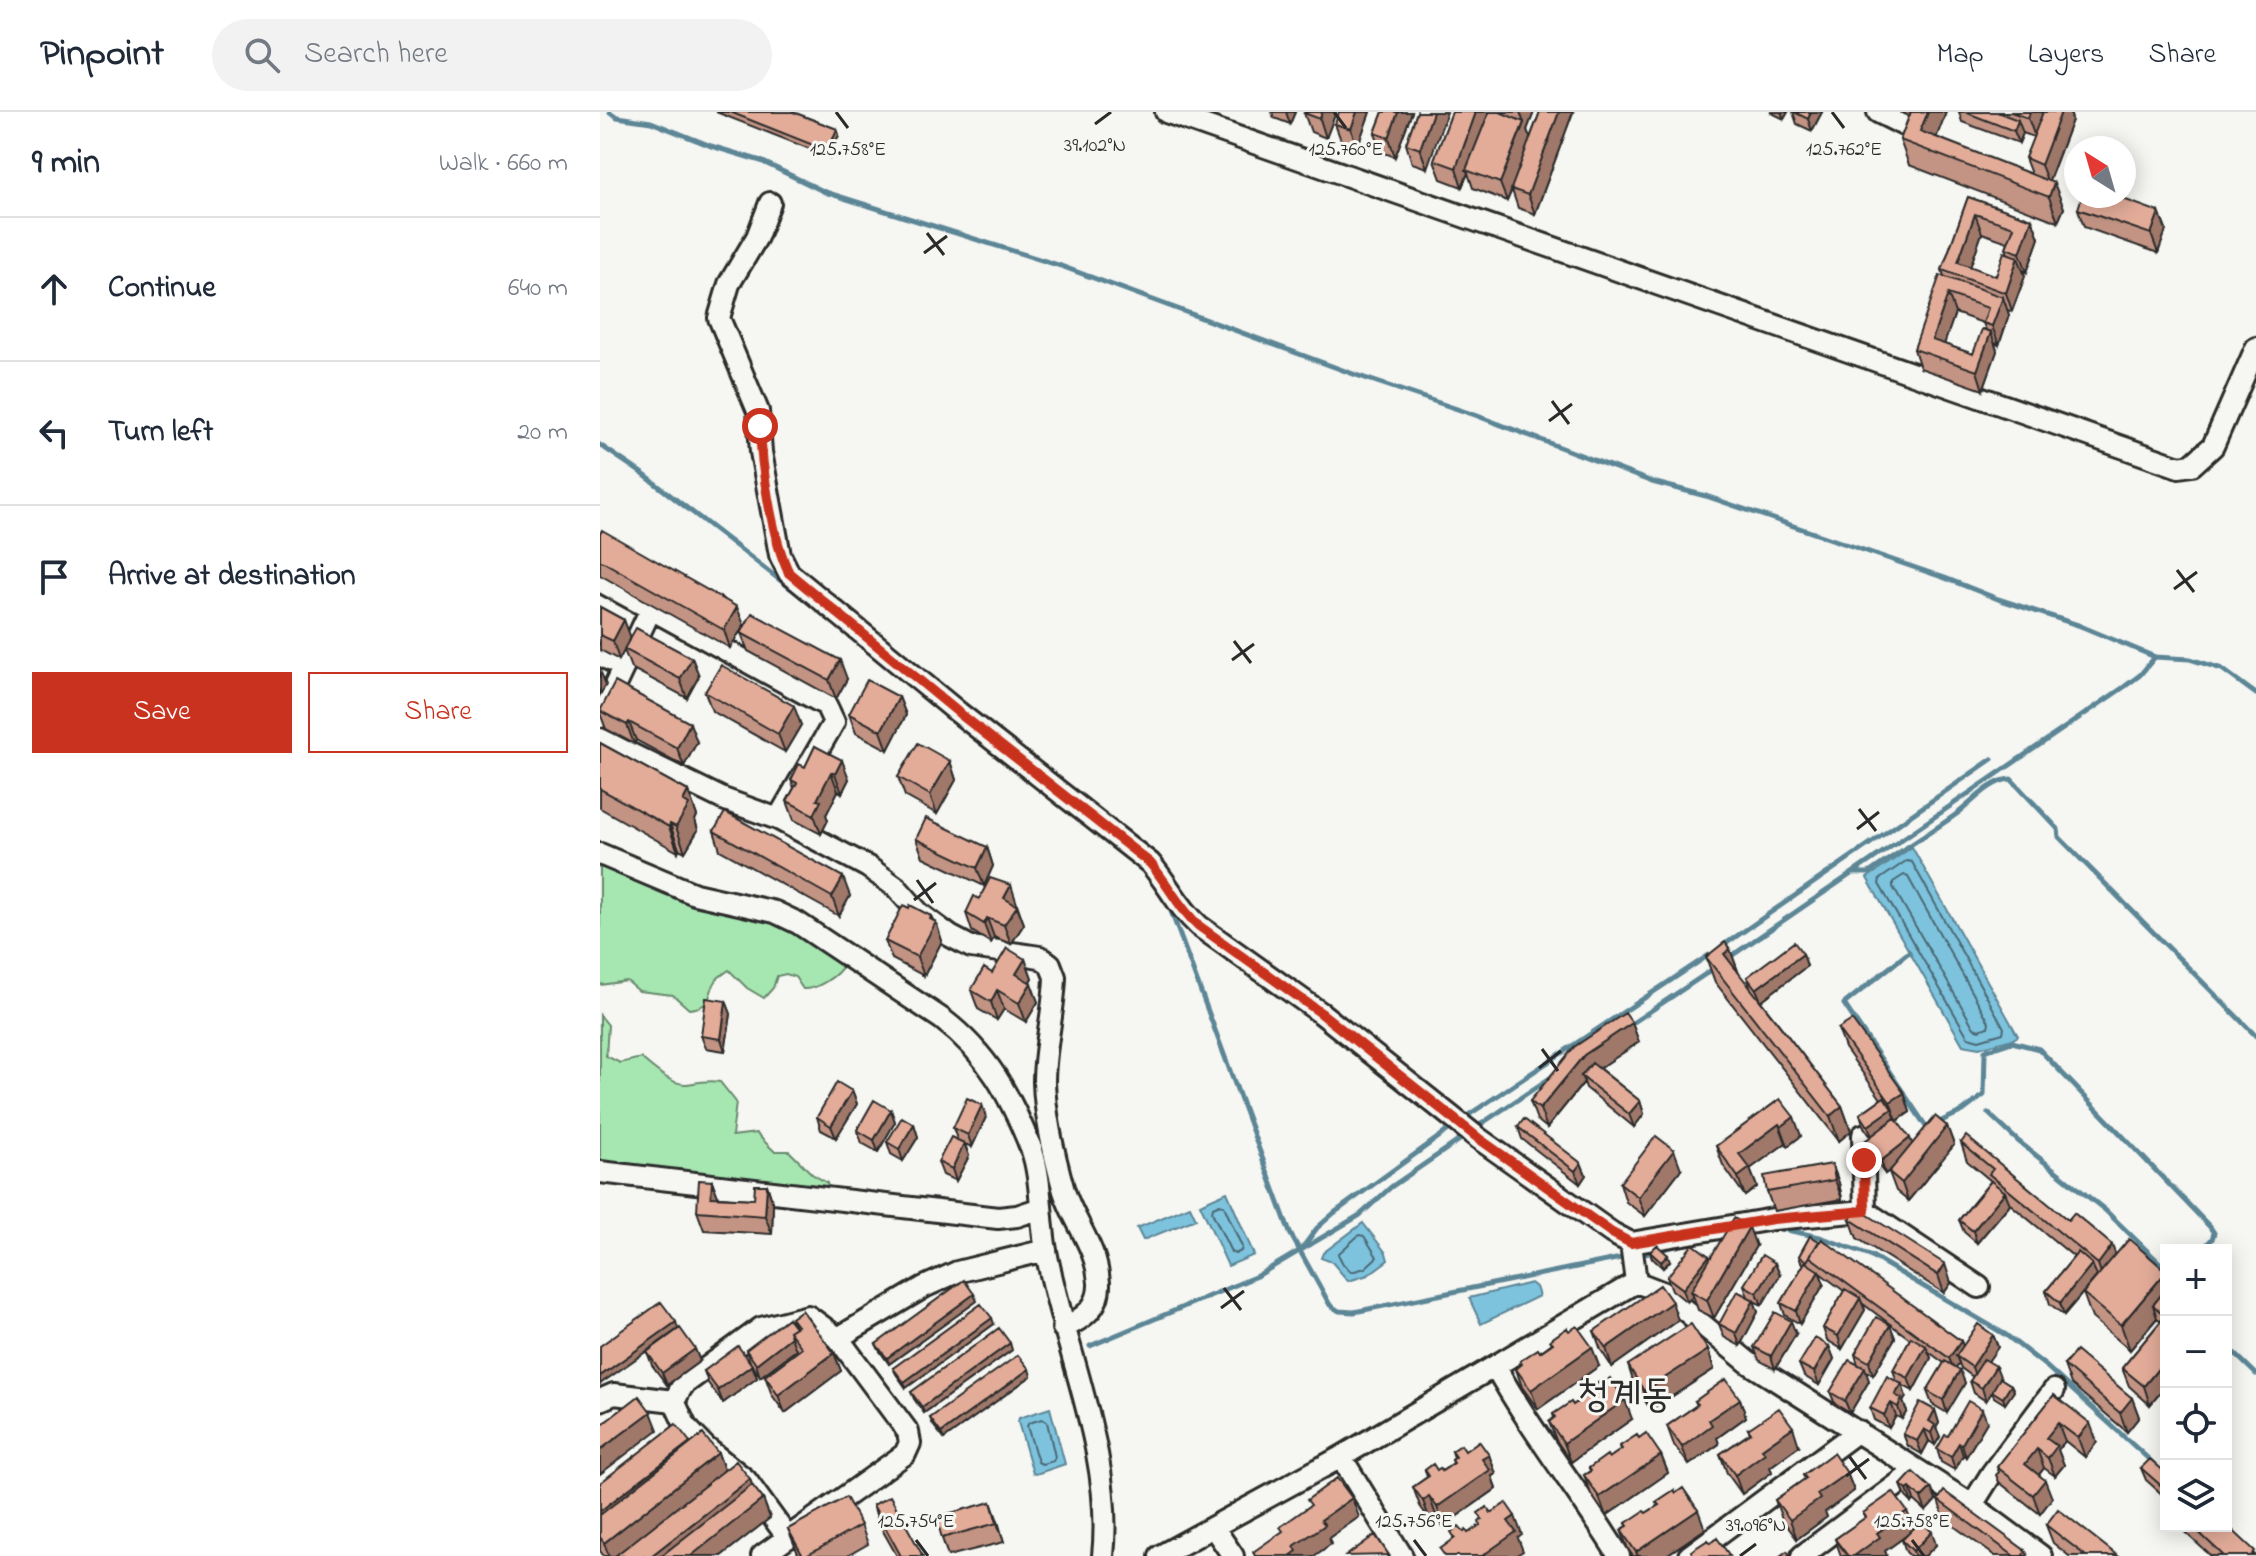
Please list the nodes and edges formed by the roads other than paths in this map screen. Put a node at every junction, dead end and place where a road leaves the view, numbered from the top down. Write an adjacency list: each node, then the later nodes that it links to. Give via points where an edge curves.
1 (1166, 112): 5 (street, via 2179,467 2192,465 2213,446)
2 (1878, 112): 3 (street)
3 (1912, 129)
4 (770, 203): 19 (street, via 729,284 719,318 758,411 780,555 789,573 1150,863 1199,926 1612,1233)
5 (2256, 348)
6 (600, 581): 7 (street)
7 (650, 611): 9 (street); 12 (street, via 826,705 834,722)
8 (600, 655): 9 (street)
9 (623, 667): 10 (street)
10 (600, 717)
11 (600, 739): 12 (street, via 723,799)
12 (778, 819): 21 (street, via 868,867 950,936 971,947 1040,957 1050,964 1055,977 1044,1082 1047,1109 1064,1191 1093,1250 1099,1283 1093,1306)
13 (600, 854): 16 (street, via 695,894 787,917 960,1033 1007,1092 1033,1153)
14 (1863, 1135): 17 (street)
15 (600, 1172): 16 (street, via 998,1218)
16 (1041, 1208): 18 (street)
17 (1865, 1211): 19 (street, via 1773,1219); 20 (street)
18 (1046, 1250): 21 (street); 22 (street, via 957,1272)
19 (1633, 1259): 23 (street); 27 (street, via 1664,1293 1749,1363)
20 (1979, 1287)
21 (1063, 1328): 34 (street, via 1089,1415 1106,1530)
22 (838, 1338): 26 (street, via 808,1316 761,1328 683,1385); 32 (street, via 908,1432 910,1443 905,1454)
23 (1495, 1366): 28 (street); 38 (street, via 1524,1418)
24 (2054, 1390): 30 (street)
25 (600, 1400): 26 (street, via 614,1394)
26 (674, 1401): 32 (street, via 686,1427 746,1480)
27 (1858, 1431): 29 (street); 39 (street)
28 (1341, 1457): 31 (street); 37 (street)
29 (1917, 1470): 30 (street); 40 (street)
30 (1972, 1505): 41 (street)
31 (1214, 1528): 35 (street); 36 (street)
32 (788, 1538): 33 (street)
33 (762, 1556)
34 (1103, 1556)
35 (1160, 1556)
36 (1233, 1556)
37 (1402, 1556)
38 (1619, 1556)
39 (1689, 1556)
40 (1802, 1556)
41 (2041, 1556)

